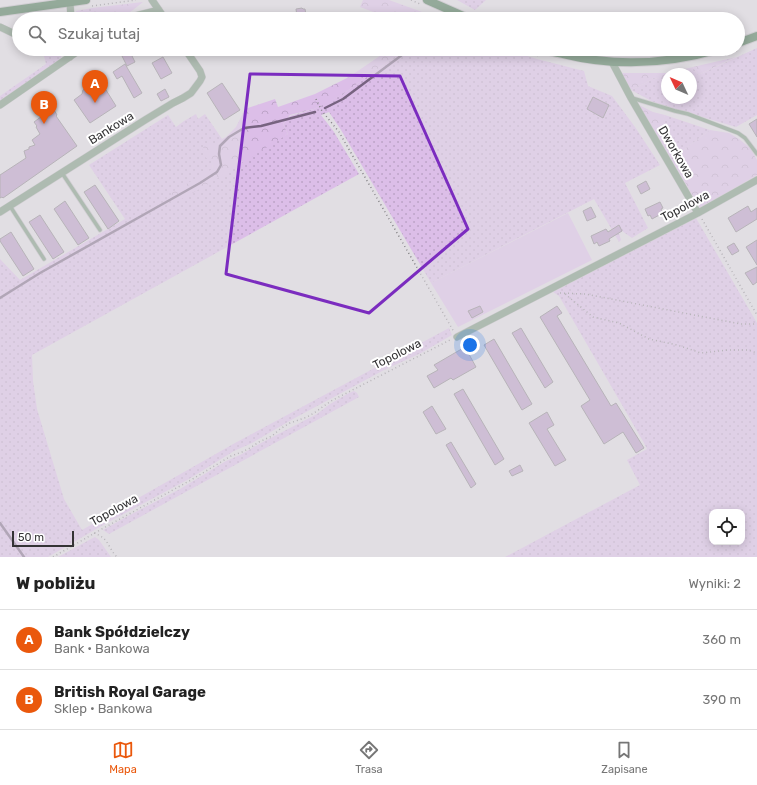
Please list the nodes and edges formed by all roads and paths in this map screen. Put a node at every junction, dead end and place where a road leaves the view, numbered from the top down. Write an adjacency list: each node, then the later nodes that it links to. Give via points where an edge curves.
1 (86, 0): 4 (main road)
2 (152, 0): 5 (street)
3 (427, 0): 9 (main road)
4 (70, 2): 6 (main road); 7 (street)
5 (159, 10): 8 (street)
6 (0, 12)
7 (71, 12)
8 (151, 12)
9 (454, 12)
10 (0, 27): 11 (street)
11 (12, 33)
12 (757, 36): 13 (main road)
13 (745, 41)
14 (190, 56): 23 (street, Bankowa, via 202,77 192,93 144,120)
15 (570, 56): 18 (main road)
16 (694, 56): 18 (main road, via 667,60)
17 (70, 57): 21 (street)
18 (612, 62): 19 (street, Dworkowa)
19 (631, 98): 22 (lane, via 688,114 738,132); 27 (street, Dworkowa)
20 (316, 99): 34 (path, via 339,132)
21 (0, 105)
22 (757, 154)
23 (62, 173): 25 (street, Bankowa); 28 (lane)
24 (757, 180): 27 (street, Topolowa)
25 (10, 206): 26 (street, Bankowa); 29 (lane)
26 (0, 212)
27 (698, 213): 32 (path); 34 (street, Topolowa)
28 (100, 230)
29 (44, 259)
30 (558, 293): 31 (path)
31 (565, 294): 33 (path, via 584,294 741,324); 35 (path, via 593,317 619,323 649,339 677,344 701,354 728,350 748,350)
32 (757, 315)
33 (757, 324)
34 (457, 337): 36 (path, Topolowa, via 331,401 307,417 290,423 272,436 231,456)
35 (757, 353)
36 (94, 533): 37 (path, Topolowa); 38 (path, via 107,542)
37 (53, 557)
38 (117, 557)

